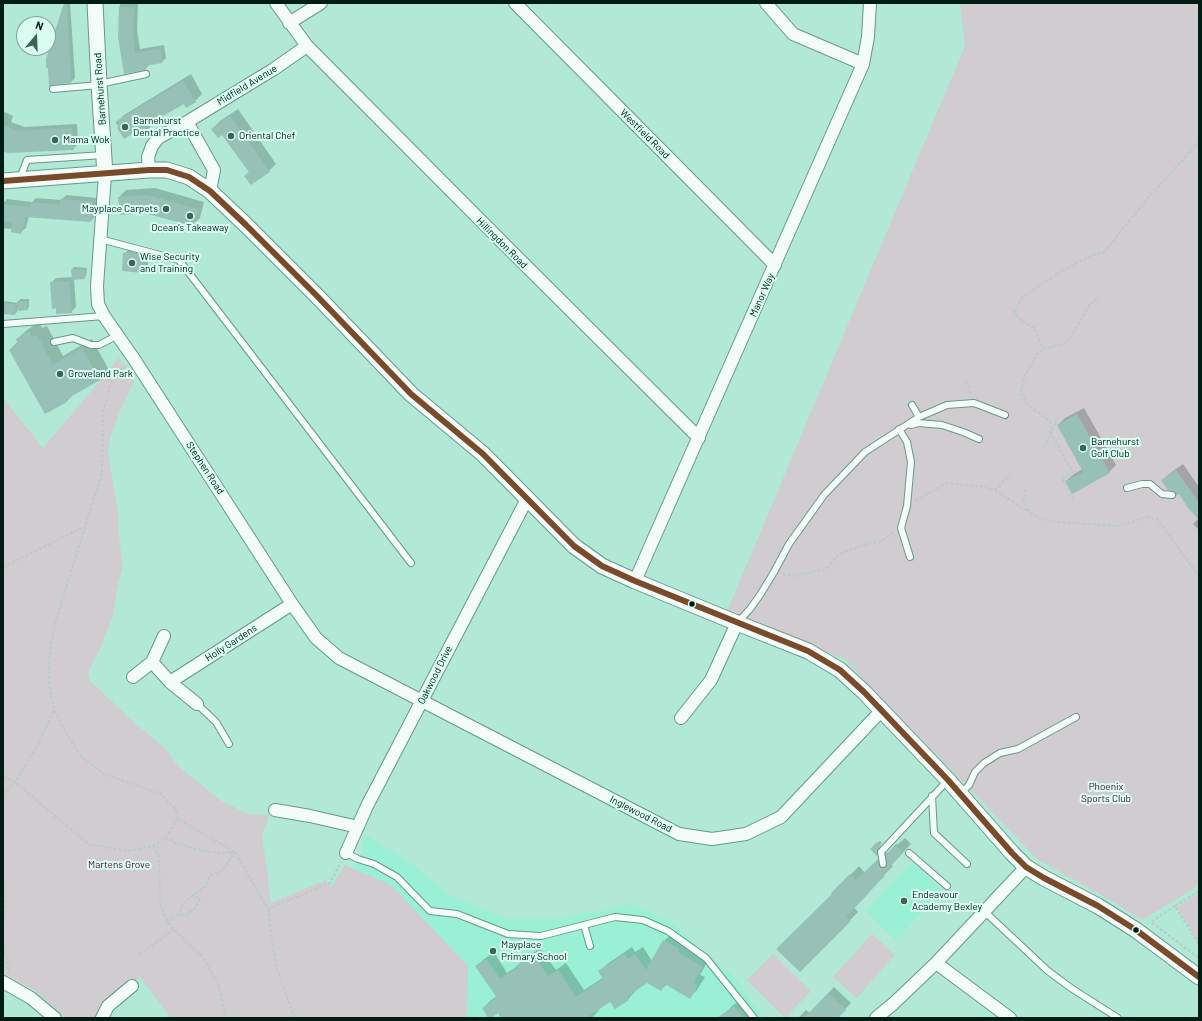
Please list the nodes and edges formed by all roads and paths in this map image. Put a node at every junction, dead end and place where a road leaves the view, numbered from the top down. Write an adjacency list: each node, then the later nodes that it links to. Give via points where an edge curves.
1 (95, 3): 11 (street, Barnehurst Road)
2 (276, 3): 7 (street)
3 (321, 3): 7 (street)
4 (515, 3): 22 (street, Westfield Road)
5 (766, 3): 9 (street, via 793,34)
6 (870, 3): 9 (street, Manor Way)
7 (289, 23): 8 (street)
8 (307, 46): 13 (street, Midfield Avenue); 40 (street, Hillingdon Road)
9 (863, 64): 22 (street, Manor Way)
10 (146, 74): 11 (lane)
11 (99, 84): 12 (lane); 15 (street, Barnehurst Road)
12 (53, 89)
13 (187, 122): 16 (street, Midfield Avenue, via 158,138 148,157); 20 (street, via 214,170)
14 (1199, 142): 25 (path, via 1104,252 1090,256 1060,272 1023,297)
15 (104, 155): 17 (street, Barnehurst Road); 18 (lane, via 24,160)
16 (149, 170): 17 (street); 20 (street, via 167,170 189,177)
17 (105, 174): 18 (street); 21 (street, Stephen Road)
18 (20, 180): 19 (street)
19 (3, 181)
20 (210, 191): 48 (street, via 306,285 411,394 483,454)
21 (100, 239): 26 (street, Stephen Road, via 97,286 98,304); 55 (lane, via 179,260)
22 (775, 265): 40 (street, Manor Way)
23 (1099, 297): 30 (path, via 1090,305 1071,337 1063,344)
24 (1013, 310): 25 (path)
25 (1016, 313): 30 (path, via 1022,321 1034,328)
26 (104, 316): 27 (lane); 28 (street, Stephen Road)
27 (3, 324)
28 (118, 335): 29 (lane, via 99,346 73,338); 31 (street, Stephen Road)
29 (54, 342)
30 (1043, 349): 39 (path, via 1024,377 1021,393 1028,405 1050,421)
31 (134, 358): 52 (path, via 112,380 103,413 102,473); 60 (street, Stephen Road)
32 (966, 381): 33 (path)
33 (974, 403): 35 (lane); 36 (lane, via 947,405)
34 (912, 405): 36 (lane)
35 (1005, 415)
36 (919, 417): 38 (lane)
37 (1057, 418): 39 (path)
38 (899, 429): 41 (lane, via 918,423 942,425); 50 (lane, via 907,442 911,462); 57 (lane, via 865,452 824,495 789,544)
39 (1051, 433): 42 (path); 49 (path, via 1073,473 1062,480)
40 (699, 438): 59 (street, Manor Way)
41 (979, 439)
42 (1044, 447)
43 (1010, 474): 46 (path)
44 (1127, 488): 47 (lane, via 1150,484 1162,494)
45 (1025, 489): 51 (path, via 1024,501)
46 (994, 490): 50 (path, via 947,483); 51 (path)
47 (1172, 495)
48 (527, 499): 59 (street, via 574,546 602,566); 66 (street, Oakwood Drive)
49 (1074, 501)
50 (907, 506): 53 (lane)
51 (1029, 512): 58 (path, via 1042,519 1056,522 1119,526 1147,517 1157,519)
52 (84, 527): 56 (path); 68 (path, via 55,623 49,658 49,684)
53 (901, 528): 54 (lane); 57 (path, via 882,541 838,555 826,569 794,576)
54 (910, 558)
55 (411, 563)
56 (3, 567)
57 (774, 572): 61 (lane)
58 (1199, 576)
59 (635, 581): 61 (street)
60 (292, 604): 65 (street, Holly Gardens); 66 (street, Stephen Road, via 316,638 339,658)
61 (737, 624): 69 (street, via 808,651 840,670); 71 (street, via 711,680)
62 (164, 636): 63 (street)
63 (152, 662): 64 (street); 65 (street)
64 (132, 677)
65 (170, 682): 67 (street)
66 (422, 701): 69 (street, Inglewood Road, via 679,834 712,840 746,834 781,817); 81 (street, Oakwood Drive)
67 (198, 704): 72 (lane, via 216,722)
68 (54, 709): 75 (path, via 36,748); 80 (path, via 82,757 104,774 161,794 176,810)
69 (881, 711): 74 (street)
70 (1076, 717): 77 (lane, via 1018,749 1000,753 984,763)
71 (681, 718)
72 (229, 744)
73 (3, 776): 75 (path)
74 (948, 780): 77 (street); 78 (lane)
75 (15, 782): 76 (path); 83 (path, via 88,844 128,851)
76 (3, 794)
77 (960, 794): 89 (street)
78 (932, 796): 87 (lane, via 881,852); 88 (lane, via 934,833)
79 (275, 810): 81 (street)
80 (178, 819): 82 (path); 84 (path)
81 (358, 828): 85 (street, Oakwood Drive)
82 (165, 838): 83 (path); 84 (path, via 204,851)
83 (153, 846): 98 (path, via 159,856 160,898)
84 (234, 852): 93 (path, via 222,871 210,875 206,886); 95 (path)
85 (346, 853): 95 (path, via 330,883); 99 (lane, via 397,877 430,911 457,914 508,934 541,936)
86 (909, 853): 91 (lane)
87 (883, 864)
88 (967, 864)
89 (1026, 867): 96 (street); 109 (street, via 1105,910)
90 (3, 870): 100 (path)
91 (947, 886)
92 (1199, 891): 94 (path)
93 (193, 895): 97 (path, via 183,903); 97 (path, via 200,899 196,907 186,916)
94 (1175, 906): 103 (path); 106 (path, via 1151,922)
95 (268, 909): 115 (path, via 276,968)
96 (985, 912): 107 (street); 119 (lane, via 1048,971)
97 (179, 915): 98 (path)
98 (167, 921): 101 (path)
99 (584, 925): 104 (lane); 116 (lane, via 615,917 642,920 668,931 706,958)
100 (3, 926)
101 (173, 929): 105 (path); 114 (path, via 203,957 219,986)
102 (3, 942): 108 (path)
103 (1199, 945)
104 (590, 946)
105 (138, 955)
106 (1199, 958)
107 (936, 963): 117 (street); 118 (street)
108 (8, 965)
109 (1199, 977)
110 (3, 982): 112 (street, via 31,998)
111 (132, 986): 113 (street, via 108,1006)
112 (50, 1016)
113 (102, 1018)
114 (226, 1018)
115 (294, 1018)
116 (754, 1018)
117 (876, 1018)
118 (1010, 1018)
119 (1118, 1018)

